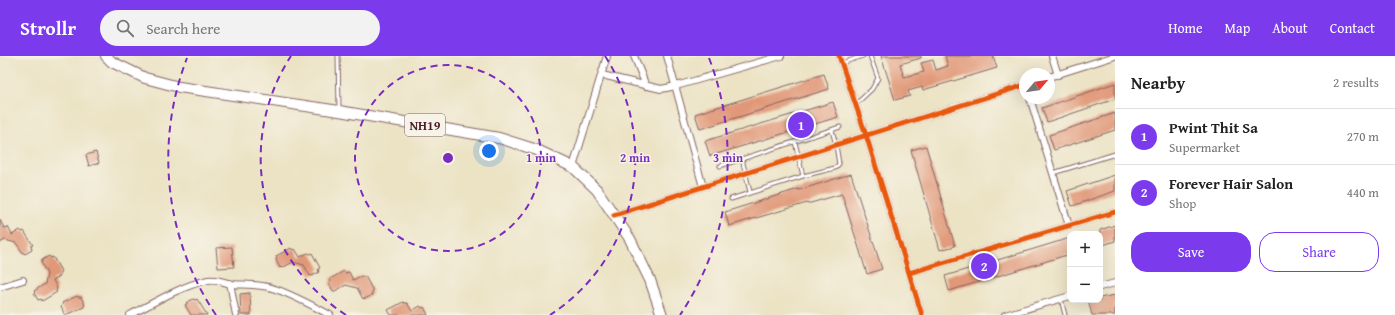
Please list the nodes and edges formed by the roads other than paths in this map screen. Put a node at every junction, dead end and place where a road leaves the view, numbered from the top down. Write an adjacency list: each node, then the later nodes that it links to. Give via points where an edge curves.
1 (106, 56): 21 (highway, NH19, via 112,62 146,78 179,87)
2 (338, 56): 21 (lane)
3 (607, 56): 13 (street)
4 (634, 56): 16 (street)
5 (667, 56): 17 (street)
6 (781, 56): 17 (street)
7 (840, 56): 12 (street)
8 (863, 56): 12 (lane)
9 (870, 56): 19 (lane, via 878,78 872,89)
10 (1052, 56): 14 (street)
11 (1115, 56): 14 (street)
12 (842, 63): 19 (street)
13 (602, 75): 16 (street); 31 (street)
14 (1058, 75): 15 (street)
15 (1055, 76)
16 (646, 86): 17 (street, via 661,89)
17 (676, 86): 35 (street)
18 (1019, 87): 24 (street)
19 (856, 104): 24 (street)
20 (1032, 104): 33 (street)
21 (339, 111): 31 (highway, NH19, via 499,138 537,150)
22 (840, 127): 23 (lane)
23 (832, 130): 25 (lane); 26 (lane)
24 (866, 135): 26 (street); 41 (street)
25 (795, 142): 28 (lane); 29 (lane)
26 (836, 145): 28 (street); 34 (lane, via 839,164 835,168)
27 (1115, 154): 33 (lane)
28 (799, 156): 32 (street); 34 (lane)
29 (742, 159): 30 (lane); 32 (lane)
30 (720, 166)
31 (573, 167): 39 (highway, NH19, via 597,190)
32 (745, 173): 35 (street); 36 (lane)
33 (1053, 174): 40 (street)
34 (803, 176): 36 (lane)
35 (703, 186): 39 (street)
36 (750, 192): 37 (lane)
37 (731, 198)
38 (1115, 212): 40 (street)
39 (614, 215): 52 (highway, NH19, via 630,239 650,280)
40 (1069, 226): 41 (street)
41 (909, 273): 53 (street)
42 (23, 280): 46 (street)
43 (1115, 283): 45 (street)
44 (230, 284): 49 (street, via 220,280 198,283); 50 (street); 51 (street, via 270,288 293,296)
45 (1103, 286)
46 (0, 287)
47 (1067, 297): 48 (street)
48 (1061, 299): 54 (street); 55 (lane)
49 (130, 315)
50 (236, 315)
51 (330, 315)
52 (662, 315)
53 (922, 315)
54 (1005, 315)
55 (1065, 315)

